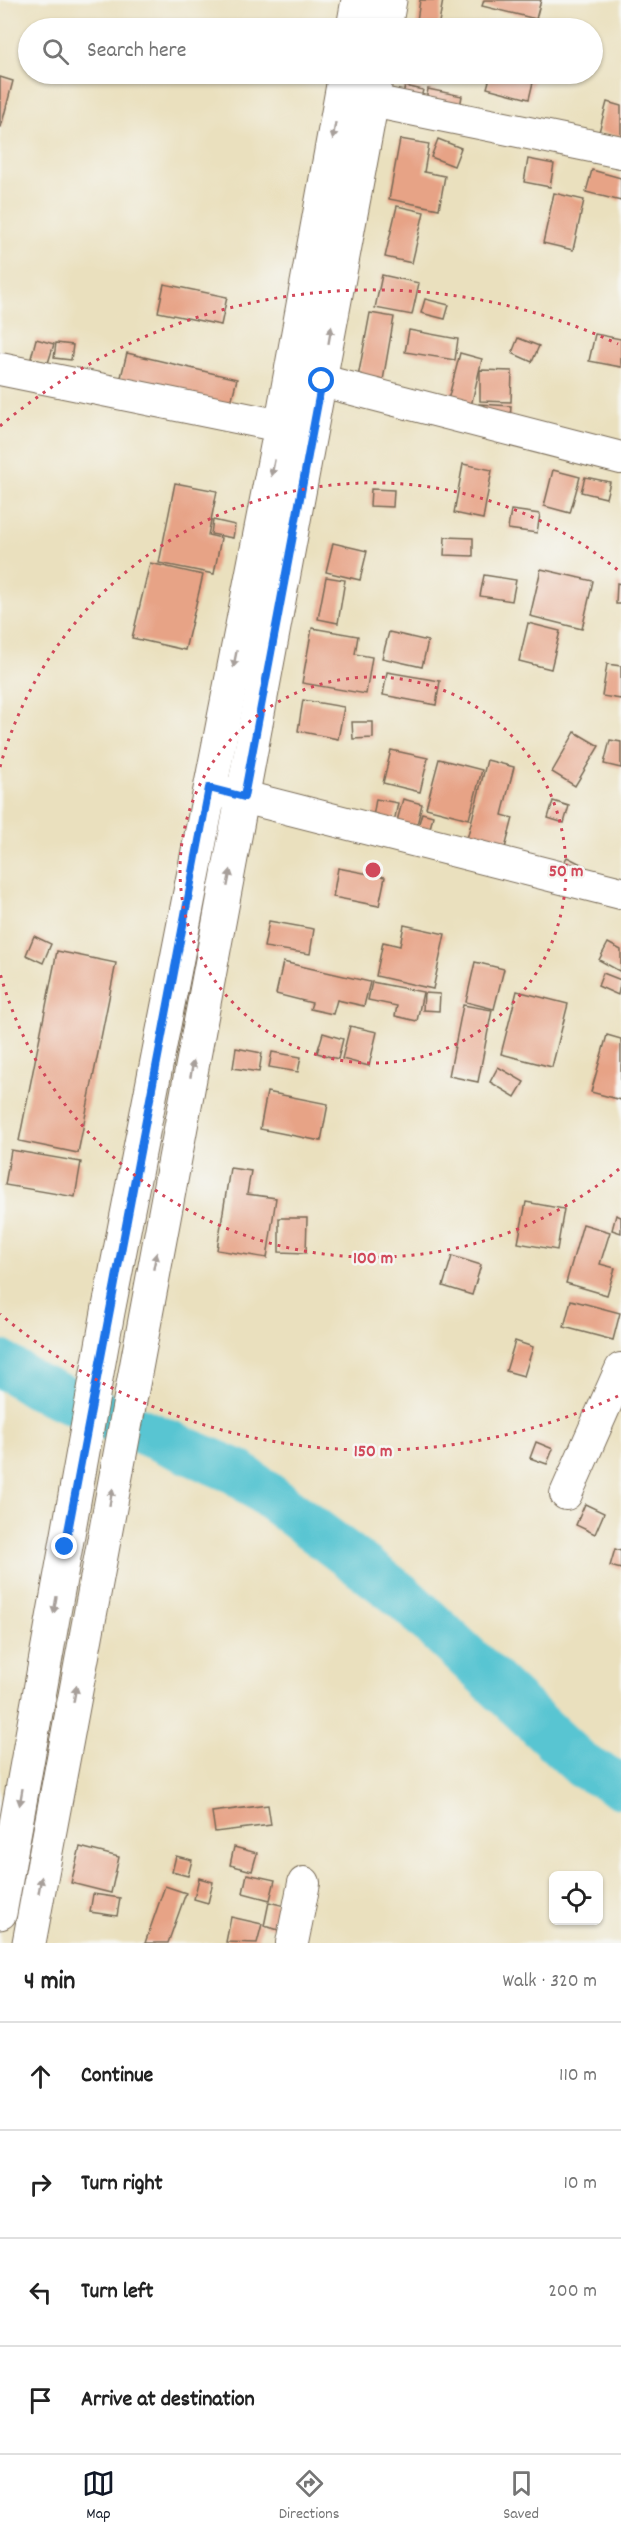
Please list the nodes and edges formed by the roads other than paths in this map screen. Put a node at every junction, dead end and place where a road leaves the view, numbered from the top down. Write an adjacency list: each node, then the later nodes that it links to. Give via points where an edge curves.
1 (358, 0): 3 (main road)
2 (390, 0): 4 (main road)
3 (355, 18)
4 (387, 18)
5 (343, 84): 10 (main road, one-way to 10)
6 (374, 87): 7 (street); 9 (main road, one-way to 6)
7 (621, 152)
8 (0, 369): 10 (street)
9 (322, 381): 11 (street); 13 (main road)
10 (281, 426): 12 (main road, one-way to 12)
11 (621, 458)
12 (209, 788): 13 (street); 18 (main road, one-way to 18, via 108,1312)
13 (244, 797): 14 (street); 19 (main road, one-way to 13)
14 (621, 893)
15 (621, 1369): 16 (street)
16 (566, 1494)
17 (304, 1883): 20 (street)
18 (0, 1912)
19 (29, 1943)
20 (292, 1943)

